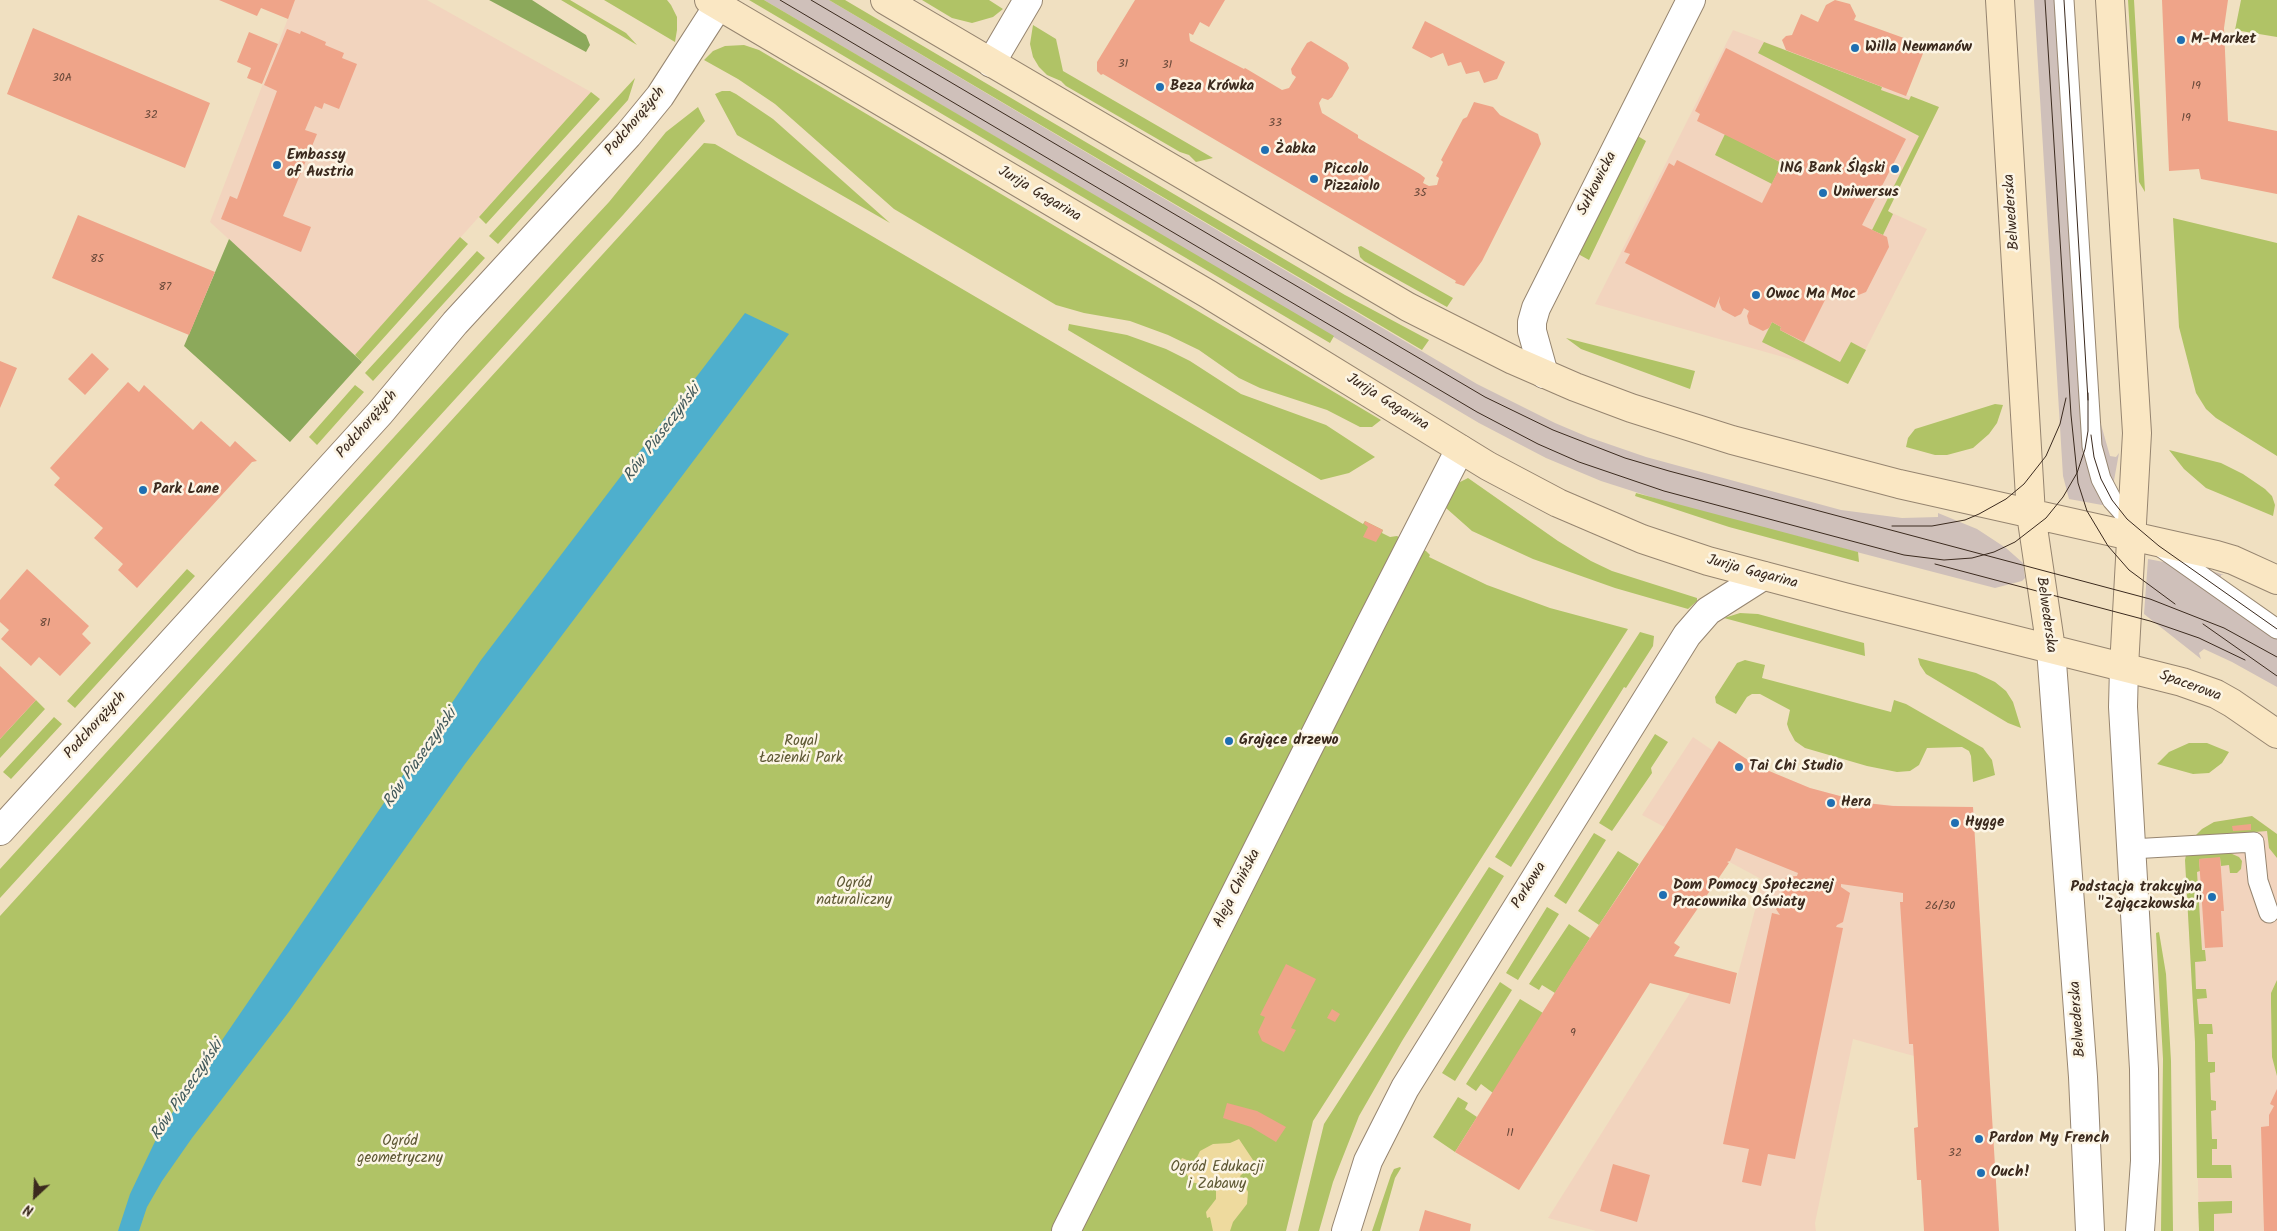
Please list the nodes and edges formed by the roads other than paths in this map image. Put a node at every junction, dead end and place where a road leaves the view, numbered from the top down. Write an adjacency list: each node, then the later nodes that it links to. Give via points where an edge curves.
1 (884, 0): 8 (main road)
2 (1028, 0): 8 (street)
3 (1691, 0): 9 (street, Sułkowicka, via 1536,308 1532,331)
4 (2000, 0): 11 (main road, Belwederska)
5 (2064, 0): 12 (lane, via 2092,446 2106,490)
6 (2110, 0): 12 (main road, via 2137,433)
7 (714, 3): 10 (main road, Jurija Gagarina, via 1208,294); 19 (street, Podchorążych, via 660,96 628,135 455,323 380,413)
8 (990, 62): 9 (main road, via 1408,307)
9 (1544, 374): 11 (main road, via 1631,408 1732,440)
10 (1460, 449): 13 (main road, Jurija Gagarina, via 1540,494 1599,522 1642,539); 22 (street, Aleja Chińska)
11 (2031, 514): 12 (main road); 16 (main road, Belwederska)
12 (2139, 534): 14 (main road, via 2233,560); 15 (lane); 17 (main road)
13 (1762, 576): 16 (main road, Jurija Gagarina); 23 (street, Parkowa, via 1708,611 1687,635 1405,1088 1368,1160)
14 (2277, 580)
15 (2277, 629)
16 (2051, 649): 17 (main road, Jurija Gagarina); 24 (street, Belwederska, via 2083,1077)
17 (2124, 667): 18 (main road, Spacerowa, via 2216,694); 20 (street, via 2123,707)
18 (2277, 734)
19 (0, 831)
20 (2131, 849): 21 (lane, via 2254,842 2258,881); 25 (street, via 2145,1091)
21 (2269, 913)
22 (1066, 1231)
23 (1346, 1231)
24 (2090, 1231)
25 (2140, 1231)

